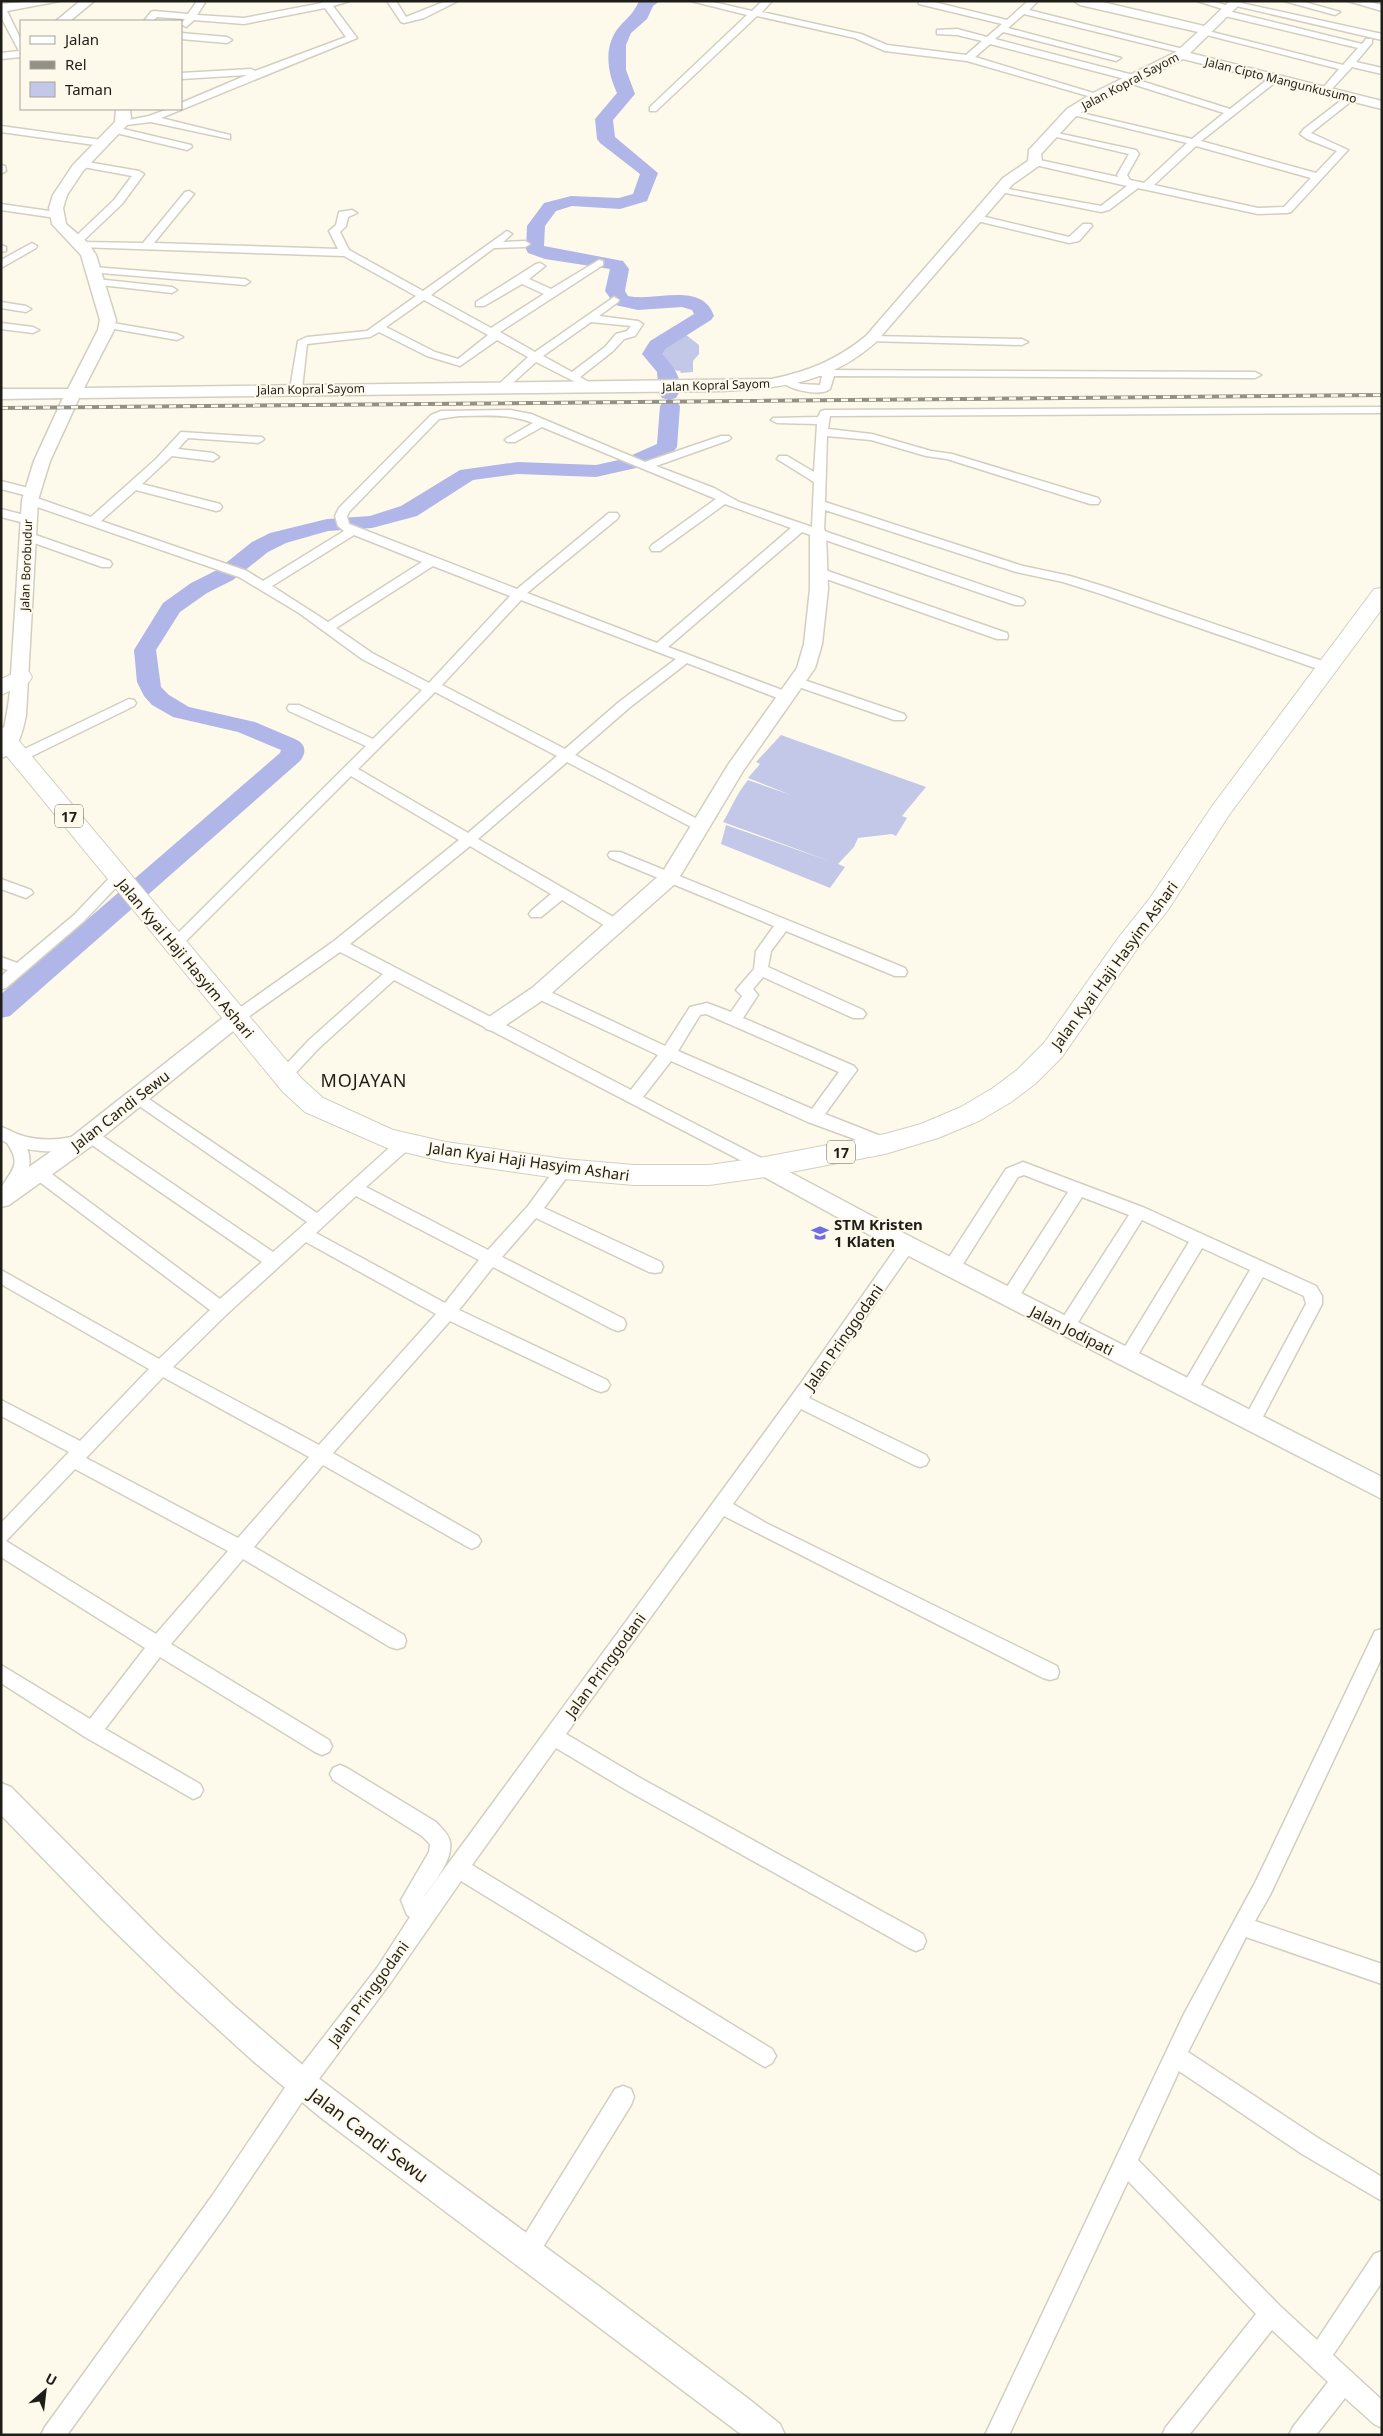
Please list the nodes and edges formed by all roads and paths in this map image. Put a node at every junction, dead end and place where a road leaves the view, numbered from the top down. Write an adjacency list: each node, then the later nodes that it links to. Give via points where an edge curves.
1 (56, 1): 17 (street)
2 (88, 1): 23 (street)
3 (202, 1): 22 (street)
4 (346, 1): 15 (street)
5 (390, 1): 6 (street, via 404,20)
6 (454, 1)
7 (695, 1): 21 (street)
8 (768, 1): 21 (street)
9 (1034, 1): 19 (street)
10 (1080, 1): 29 (street)
11 (1201, 1): 16 (street)
12 (1288, 1): 20 (street)
13 (1352, 1): 18 (street)
14 (922, 2): 25 (street)
15 (326, 3): 22 (street, via 244,21); 45 (street, via 352,38)
16 (1231, 6): 29 (street, Jalan Kopral Sayom); 31 (street); 36 (street)
17 (1, 8): 35 (street)
18 (1382, 8)
19 (1022, 11): 25 (street); 37 (street)
20 (1335, 12)
21 (755, 14): 41 (street, via 858,36 886,48); 54 (street)
22 (190, 18): 24 (street, via 154,14); 27 (street)
23 (63, 20)
24 (151, 20)
25 (1005, 26): 33 (street); 34 (street)
26 (1382, 26): 31 (street)
27 (182, 30)
28 (940, 32): 33 (street, via 957,32)
29 (1205, 32): 37 (street, Jalan Kopral Sayom); 43 (street)
30 (182, 36): 32 (street)
31 (1378, 36): 36 (street)
32 (227, 40)
33 (987, 41): 40 (street); 41 (street)
34 (1065, 45): 40 (street); 42 (street)
35 (20, 47)
36 (1364, 47): 43 (street)
37 (1183, 53): 47 (street, Jalan Cipto Mangunkusumo); 48 (street, Jalan Kopral Sayom)
38 (20, 54): 39 (street)
39 (1, 56)
40 (1051, 57): 48 (street)
41 (968, 58): 50 (street)
42 (1116, 58)
43 (1347, 65): 44 (street); 49 (street)
44 (1382, 71)
45 (262, 72): 46 (street); 53 (street)
46 (182, 76)
47 (1275, 78): 49 (street, Jalan Cipto Mangunkusumo); 58 (street)
48 (1132, 79): 50 (street, Jalan Kopral Sayom); 58 (street)
49 (1326, 90): 51 (street, Jalan Cipto Mangunkusumo)
50 (1098, 96): 57 (street, Jalan Kopral Sayom)
51 (1351, 97): 52 (street, Jalan Cipto Mangunkusumo); 69 (street, via 1305,134 1343,149)
52 (1382, 105)
53 (182, 107)
54 (653, 109)
55 (123, 110): 60 (street, via 124,118)
56 (173, 110): 59 (street)
57 (1072, 112): 62 (street, Jalan Kopral Sayom); 64 (street)
58 (1231, 112): 64 (street)
59 (150, 119): 60 (street); 63 (street)
60 (118, 127): 65 (street); 66 (street)
61 (1, 130): 65 (street)
62 (1051, 133): 67 (street, Jalan Kopral Sayom, via 1034,153); 70 (street, via 1132,152 1134,154 1122,175)
63 (227, 137)
64 (1194, 142): 69 (street); 71 (street)
65 (102, 143): 68 (street)
66 (187, 147)
67 (1035, 162): 70 (street); 72 (street, Jalan Kopral Sayom)
68 (82, 164): 76 (street, via 58,200); 80 (street, via 139,174 118,202)
69 (1316, 177): 71 (street, via 1287,210 1265,212)
70 (1131, 184): 71 (street); 72 (street, via 1101,209)
71 (1146, 187)
72 (1001, 189): 77 (street, Jalan Kopral Sayom)
73 (189, 194): 84 (street)
74 (1, 206): 76 (street)
75 (352, 213): 85 (street, via 343,214 341,226 334,232)
76 (56, 216): 80 (street, via 62,229)
77 (977, 218): 78 (street, via 1068,240 1075,239); 107 (street, Jalan Kopral Sayom)
78 (1087, 226)
79 (507, 234): 82 (street)
80 (79, 243): 84 (street); 89 (street, via 86,250)
81 (525, 244): 82 (street)
82 (493, 245): 94 (street)
83 (32, 246): 87 (street)
84 (146, 246): 85 (street)
85 (344, 252): 94 (street)
86 (599, 263): 93 (street)
87 (1, 265)
88 (540, 266): 90 (street)
89 (94, 276): 91 (street); 92 (street); 100 (street)
90 (520, 280): 93 (street); 96 (street)
91 (245, 282)
92 (172, 290)
93 (553, 294): 105 (street)
94 (426, 295): 103 (street); 105 (street)
95 (614, 300): 99 (street)
96 (480, 304)
97 (1, 305): 98 (street)
98 (26, 309)
99 (588, 318): 109 (street); 112 (street, via 638,324 631,334 620,336 609,349)
100 (107, 320): 101 (street, via 115,317); 106 (street); 116 (street, Jalan Borobudur)
101 (158, 323)
102 (1, 326): 104 (street)
103 (379, 328): 105 (street, via 431,354 460,363); 115 (street, via 366,336 302,343)
104 (33, 330)
105 (495, 333): 109 (street)
106 (177, 337)
107 (871, 339): 108 (street); 110 (street, Jalan Kopral Sayom)
108 (1022, 342)
109 (536, 356): 112 (street); 113 (street)
110 (821, 373): 111 (street); 114 (street, Jalan Kopral Sayom, via 787,382 751,385)
111 (1255, 375)
112 (573, 377): 114 (street)
113 (502, 387): 114 (street, Jalan Kopral Sayom); 115 (street, Jalan Kopral Sayom)
114 (591, 387)
115 (296, 389): 116 (street, Jalan Kopral Sayom)
116 (74, 391): 117 (street, Jalan Kopral Sayom); 132 (street, Jalan Borobudur, via 42,461)
117 (3, 393)
118 (1382, 410): 121 (street, via 824,412)
119 (777, 420): 121 (street)
120 (542, 422): 124 (street); 128 (street); 140 (street, via 510,413 448,413 435,417 349,503 343,511)
121 (823, 427): 129 (street); 134 (street, via 948,456)
122 (725, 438): 128 (street)
123 (258, 439): 125 (street, via 189,433 182,435)
124 (511, 440)
125 (170, 452): 126 (street); 131 (street)
126 (213, 457)
127 (783, 459): 129 (street)
128 (643, 465): 133 (street)
129 (820, 481): 135 (street)
130 (1, 485): 132 (street)
131 (132, 485): 136 (street); 139 (street)
132 (31, 496): 139 (street); 141 (street, Jalan Borobudur)
133 (724, 499): 142 (street); 143 (street)
134 (1094, 501)
135 (820, 504): 142 (street); 156 (street, via 1020,569 1105,591)
136 (216, 507)
137 (1, 513): 141 (street)
138 (613, 516): 149 (street)
139 (94, 521): 146 (street)
140 (346, 526): 144 (street); 148 (street)
141 (28, 528): 145 (street); 157 (street, Jalan Borobudur)
142 (809, 530): 147 (street); 151 (street); 154 (street)
143 (656, 548)
144 (432, 561): 149 (street); 152 (street)
145 (106, 564)
146 (221, 566): 148 (street)
147 (819, 572): 153 (street); 160 (street, via 810,657)
148 (264, 586): 152 (street)
149 (519, 594): 154 (street); 159 (street)
150 (1382, 594): 156 (highway, Jalan Kyai Haji Hasyim Ashari / 17)
151 (1019, 602)
152 (327, 628): 159 (street, via 372,659)
153 (1002, 636)
154 (660, 647): 155 (street)
155 (685, 658): 160 (street); 166 (street)
156 (1326, 667): 200 (highway, Jalan Kyai Haji Hasyim Ashari / 17, via 1221,810 1159,904 1053,1050 1026,1077 970,1114)
157 (21, 677): 158 (highway); 165 (street, Jalan Borobudur)
158 (1, 688)
159 (432, 688): 164 (street); 166 (street)
160 (792, 689): 163 (street); 168 (street, via 735,769)
161 (129, 703): 165 (street)
162 (294, 708): 164 (street)
163 (899, 717)
164 (373, 744): 167 (street)
165 (8, 747): 173 (highway, Jalan Kyai Haji Hasyim Ashari / 17)
166 (566, 756): 168 (street); 169 (street)
167 (350, 770): 169 (street); 179 (street)
168 (700, 826): 171 (street)
169 (468, 840): 175 (street); 180 (street)
170 (615, 855): 171 (street)
171 (669, 878): 177 (street); 178 (street)
172 (1, 884): 174 (street)
173 (130, 890): 179 (highway, Jalan Kyai Haji Hasyim Ashari / 17); 182 (street, via 79,918)
174 (26, 893)
175 (560, 893): 176 (street); 178 (street)
176 (536, 914)
177 (783, 924): 183 (street, via 760,956); 184 (street)
178 (617, 926): 187 (street)
179 (174, 944): 189 (highway, Jalan Kyai Haji Hasyim Ashari / 17)
180 (338, 945): 185 (street); 189 (street)
181 (1, 962): 182 (street)
182 (19, 969): 186 (street)
183 (761, 970): 188 (street); 190 (street, via 744,987 743,990 751,995)
184 (900, 972)
185 (392, 974): 191 (street); 193 (street, via 314,1044)
186 (1, 984)
187 (539, 993): 191 (street); 192 (street)
188 (858, 1014)
189 (236, 1018): 193 (highway, Jalan Kyai Haji Hasyim Ashari / 17); 194 (street, Jalan Candi Sewu)
190 (733, 1020): 192 (street, via 707,1008 698,1009); 196 (street, via 849,1070)
191 (493, 1024): 195 (street)
192 (668, 1054): 195 (street); 196 (street)
193 (284, 1076): 199 (highway, Jalan Kyai Haji Hasyim Ashari / 17, via 314,1105)
194 (137, 1097): 198 (street, Jalan Candi Sewu); 209 (street)
195 (634, 1098): 201 (street)
196 (814, 1118): 200 (street)
197 (7, 1136): 198 (street, via 49,1145); 206 (street, via 22,1152 24,1165 21,1174)
198 (85, 1138): 203 (street, Jalan Candi Sewu); 214 (street)
199 (405, 1143): 202 (highway, Jalan Kyai Haji Hasyim Ashari / 17, via 446,1152); 205 (street)
200 (885, 1144): 201 (highway, Jalan Kyai Haji Hasyim Ashari / 17)
201 (765, 1167): 202 (highway, Jalan Kyai Haji Hasyim Ashari / 17, via 678,1176); 212 (street, Jalan Jodipati)
202 (564, 1168): 207 (street)
203 (39, 1173): 206 (street, Jalan Candi Sewu); 220 (street)
204 (1080, 1188): 208 (street); 216 (street, via 1031,1170 1017,1169); 219 (street)
205 (356, 1189): 209 (street); 213 (street)
206 (1, 1198)
207 (534, 1210): 213 (street); 215 (street)
208 (1139, 1212): 211 (street); 223 (street)
209 (319, 1222): 210 (street)
210 (304, 1234): 214 (street); 221 (street)
211 (1199, 1240): 217 (street); 224 (street)
212 (907, 1245): 216 (street, Jalan Jodipati); 228 (street, Jalan Pringgodani)
213 (489, 1260): 221 (street); 222 (street)
214 (275, 1262): 220 (street)
215 (656, 1267)
216 (952, 1267): 219 (street, Jalan Jodipati)
217 (1260, 1267): 227 (street); 230 (street, via 1310,1290 1315,1300)
218 (1, 1276): 225 (street)
219 (1009, 1298): 223 (street, Jalan Jodipati)
220 (221, 1309): 225 (street)
221 (448, 1312): 226 (street); 232 (street)
222 (618, 1324)
223 (1066, 1327): 224 (street, Jalan Jodipati)
224 (1127, 1358): 227 (street, Jalan Jodipati)
225 (161, 1368): 231 (street); 232 (street)
226 (601, 1385)
227 (1189, 1390): 230 (street, Jalan Jodipati)
228 (798, 1400): 233 (street); 235 (street, Jalan Pringgodani)
229 (1, 1407): 231 (street)
230 (1251, 1422): 234 (street, Jalan Jodipati)
231 (76, 1455): 236 (street); 239 (street)
232 (320, 1456): 237 (street); 239 (street)
233 (920, 1460)
234 (1382, 1489)
235 (721, 1506): 243 (street); 246 (street, Jalan Pringgodani)
236 (1, 1535)
237 (472, 1542)
238 (1, 1547): 242 (street)
239 (240, 1548): 241 (street); 242 (street)
240 (1382, 1637): 253 (street, via 1264,1888)
241 (397, 1641)
242 (159, 1644): 245 (street); 247 (street)
243 (1050, 1672)
244 (1, 1673): 245 (street)
245 (92, 1731): 249 (street)
246 (554, 1736): 251 (street, Jalan Pringgodani); 254 (street, via 635,1785)
247 (322, 1746)
248 (340, 1774): 252 (street, via 429,1829 440,1841 439,1854 411,1900 414,1908)
249 (193, 1790)
250 (1, 1796): 258 (street, Jalan Candi Sewu)
251 (458, 1868): 252 (street, Jalan Pringgodani); 256 (street)
252 (424, 1914): 258 (street, Jalan Pringgodani, via 384,1976)
253 (1241, 1926): 255 (street); 257 (street)
254 (916, 1941)
255 (1382, 1974)
256 (765, 2056)
257 (1176, 2056): 260 (street); 261 (street)
258 (296, 2093): 262 (street, Jalan Candi Sewu, via 398,2158); 268 (street, Jalan Pringgodani)
259 (624, 2097): 262 (street)
260 (1125, 2162): 264 (street); 270 (street)
261 (1382, 2190)
262 (527, 2252): 269 (street, Jalan Candi Sewu)
263 (1382, 2262): 265 (street)
264 (1270, 2313): 265 (street); 271 (street)
265 (1318, 2358): 266 (street)
266 (1344, 2381): 267 (street); 272 (street)
267 (1382, 2416)
268 (53, 2435)
269 (769, 2435)
270 (997, 2435)
271 (1174, 2435)
272 (1301, 2435)

